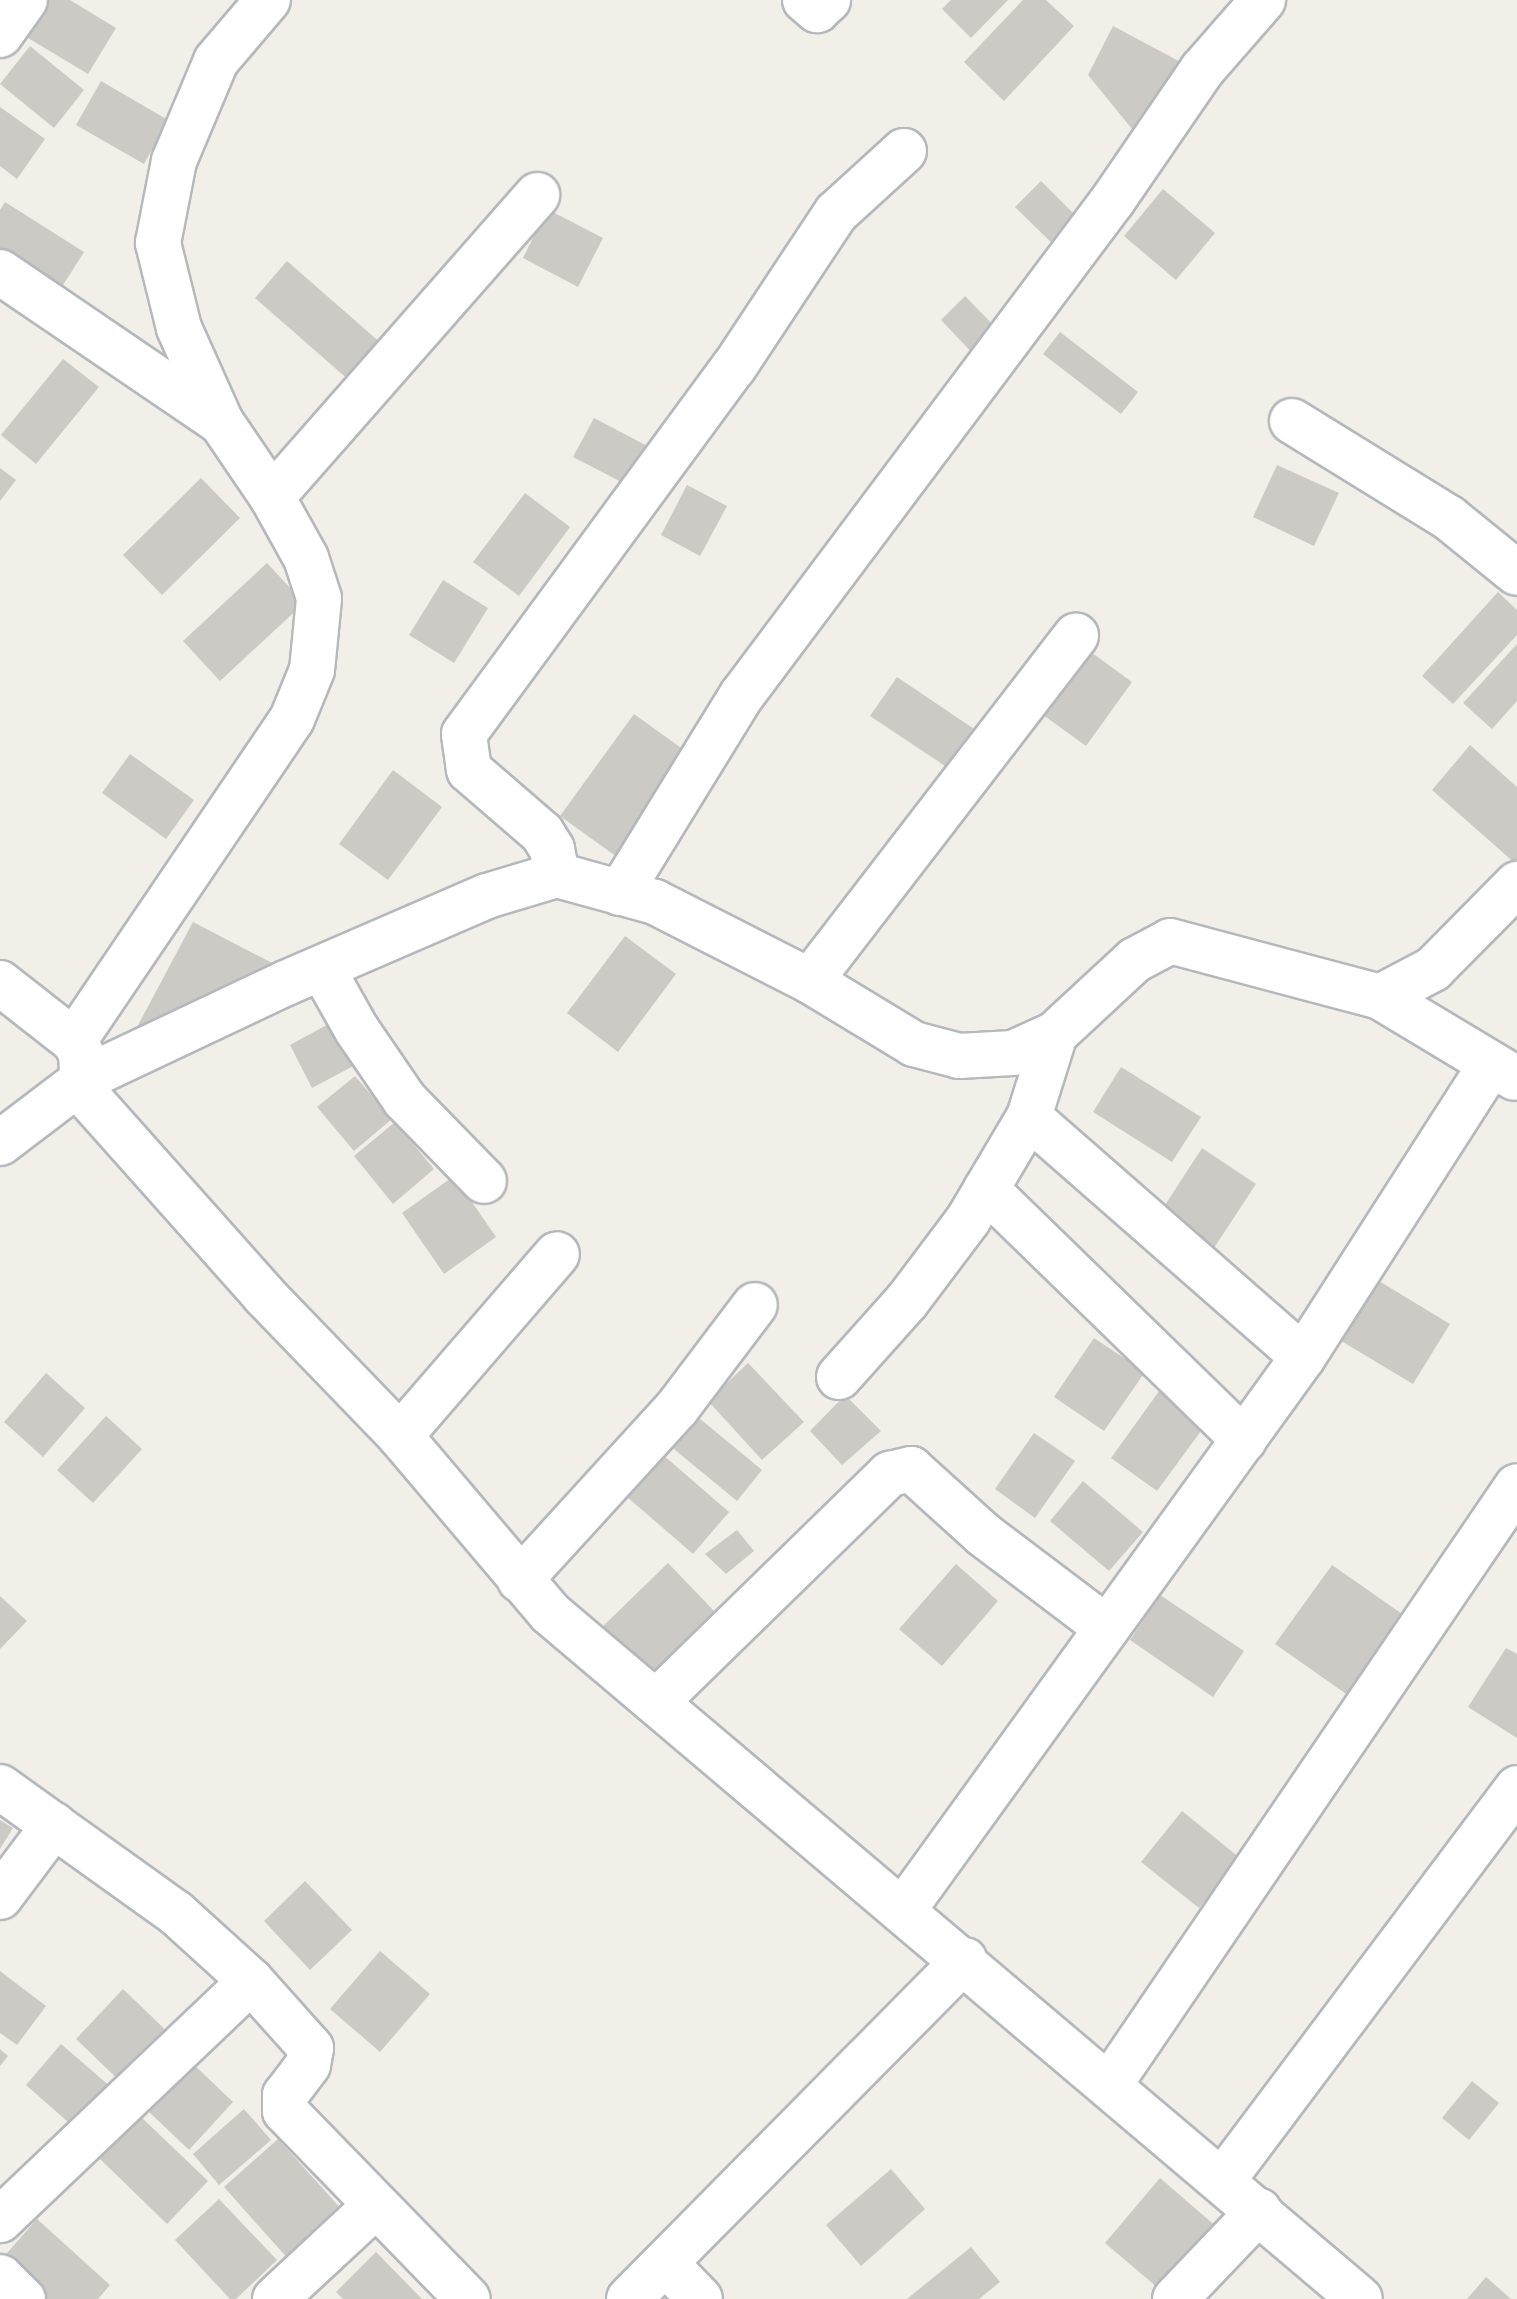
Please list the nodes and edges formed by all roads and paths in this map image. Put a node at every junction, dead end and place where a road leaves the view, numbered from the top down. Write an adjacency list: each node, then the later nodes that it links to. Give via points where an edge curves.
1 (25, 0): 6 (street)
2 (268, 0): 11 (street, via 216,61 174,161 158,243 179,328)
3 (805, 0): 4 (street, via 817,10)
4 (828, 0)
5 (1263, 0): 17 (street, via 1202,70 1104,212 742,695)
6 (0, 35)
7 (904, 151): 15 (street, via 836,213 734,367 464,734 469,770 542,833 552,849)
8 (537, 195): 12 (street)
9 (0, 272): 11 (street)
10 (1292, 421): 13 (street, via 1449,518)
11 (221, 422): 12 (street)
12 (272, 497): 23 (street, via 306,558 319,598 312,670 292,719)
13 (1517, 573)
14 (1076, 635): 19 (street)
15 (557, 875): 17 (street); 18 (street, via 487,896)
16 (1517, 884): 21 (street, via 1433,969)
17 (620, 893): 19 (street, via 655,902)
18 (322, 968): 23 (street); 27 (street, via 405,1100)
19 (810, 981): 22 (street, via 914,1044 959,1056 1013,1053)
20 (0, 983): 23 (street)
21 (1380, 997): 22 (street, via 1170,941 1135,960); 24 (street)
22 (1055, 1034): 25 (street)
23 (79, 1061): 26 (street); 33 (street, via 87,1096)
24 (1504, 1072): 31 (street)
25 (1029, 1117): 28 (street); 31 (street)
26 (2, 1138)
27 (484, 1181)
28 (986, 1189): 32 (street, via 907,1301); 34 (street)
29 (557, 1254): 33 (street)
30 (755, 1305): 36 (street, via 677,1408)
31 (1303, 1357): 34 (street)
32 (839, 1377)
33 (400, 1436): 36 (street)
34 (1244, 1440): 37 (street)
35 (1517, 1486): 46 (street)
36 (520, 1580): 38 (street, via 550,1613)
37 (1107, 1628): 38 (street, via 984,1535 911,1469 890,1474); 43 (street)
38 (656, 1702): 43 (street)
39 (0, 1787): 41 (street)
40 (1517, 1788): 47 (street)
41 (54, 1825): 42 (street); 45 (street, via 176,1913)
42 (0, 1897)
43 (904, 1909): 44 (street)
44 (964, 1960): 46 (street); 51 (street)
45 (251, 1981): 48 (street, via 311,2048 308,2065 285,2095 285,2111); 50 (street)
46 (1110, 2084): 47 (street)
47 (1223, 2180): 49 (street)
48 (374, 2207): 54 (street); 55 (street)
49 (1259, 2211): 58 (street); 59 (street)
50 (0, 2220)
51 (665, 2263): 56 (street); 57 (street)
52 (0, 2277): 53 (street)
53 (23, 2299)
54 (275, 2299)
55 (468, 2299)
56 (629, 2299)
57 (700, 2299)
58 (1175, 2299)
59 (1360, 2299)

